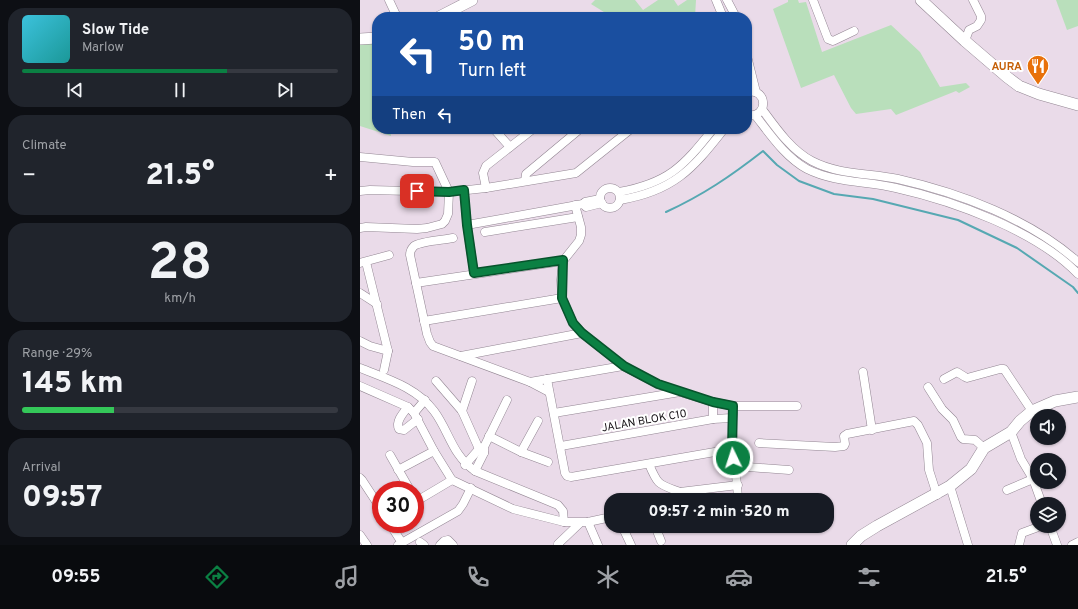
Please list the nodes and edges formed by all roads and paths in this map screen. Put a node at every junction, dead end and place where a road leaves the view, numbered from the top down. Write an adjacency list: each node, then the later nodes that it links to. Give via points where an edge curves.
1 (389, 0): 8 (street)
2 (472, 0): 9 (street)
3 (716, 0): 10 (street)
4 (727, 0): 11 (street)
5 (813, 0): 12 (street, via 828,39 833,41)
6 (921, 0): 15 (street)
7 (973, 0): 15 (street, via 981,20 977,26 969,30)
8 (395, 12)
9 (449, 12)
10 (721, 12)
11 (733, 12)
12 (854, 31)
13 (360, 38): 14 (street)
14 (372, 38)
15 (965, 41): 19 (street, via 1019,86)
16 (752, 76): 18 (street)
17 (752, 92): 18 (street)
18 (756, 92): 20 (street, via 763,99)
19 (1078, 105)
20 (762, 109): 21 (street); 37 (street, via 797,150 826,167 843,172 897,179)
21 (752, 114)
22 (752, 116): 40 (street, via 778,145 807,168 841,180 896,188)
23 (498, 134): 29 (street)
24 (527, 134): 29 (street)
25 (574, 134): 31 (street, via 526,174)
26 (625, 134): 31 (street, via 576,173)
27 (709, 134): 36 (street, via 686,161 670,174 639,188)
28 (720, 134): 38 (street, via 695,165 664,188 640,197)
29 (510, 147): 32 (street, via 486,166 483,172)
30 (360, 157): 35 (street, via 435,162)
31 (525, 181): 32 (street)
32 (486, 188): 33 (street)
33 (464, 190): 35 (street); 43 (street)
34 (360, 191): 35 (street)
35 (449, 192): 45 (street, via 448,214 442,224 427,228)
36 (619, 192): 38 (street); 39 (street, via 615,188 607,188 601,194)
37 (952, 195): 40 (street); 44 (street, via 978,204)
38 (620, 200): 39 (street, via 612,208)
39 (601, 201): 41 (street, via 586,207)
40 (949, 203): 47 (street, via 975,212)
41 (579, 205): 42 (street); 43 (street)
42 (578, 217): 46 (street); 50 (street, via 581,227 579,241)
43 (467, 225): 53 (street)
44 (1024, 226): 47 (street); 52 (street, via 1067,252)
45 (360, 228)
46 (485, 232)
47 (1020, 234): 54 (street, via 1061,259)
48 (454, 238): 55 (street, via 413,247 410,255)
49 (389, 255): 51 (street)
50 (563, 260): 53 (street); 57 (street)
51 (363, 262): 58 (street)
52 (1078, 262)
53 (474, 273): 55 (street)
54 (1078, 274)
55 (416, 283): 59 (street)
56 (360, 293): 58 (street)
57 (562, 298): 59 (street); 60 (street, via 573,323)
58 (377, 304): 62 (street)
59 (424, 321): 64 (street, via 433,346)
60 (582, 333): 63 (street); 66 (street)
61 (360, 341): 62 (street)
62 (388, 352): 68 (street)
63 (482, 352): 64 (street); 65 (street)
64 (460, 357): 65 (street)
65 (482, 364): 74 (street)
66 (624, 366): 70 (street); 75 (street)
67 (360, 368): 87 (street, via 414,391)
68 (384, 370)
69 (863, 372): 96 (street)
70 (547, 379): 74 (street); 78 (street)
71 (944, 379): 88 (street, via 957,372 967,378 1004,369)
72 (436, 381): 90 (street)
73 (472, 381): 90 (street)
74 (530, 382): 78 (street)
75 (658, 384): 79 (street); 80 (street)
76 (360, 386): 86 (street)
77 (928, 388): 101 (street, via 952,420 961,437 975,440)
78 (550, 392): 91 (street)
79 (680, 392): 80 (street); 83 (street)
80 (656, 396): 91 (street)
81 (1078, 397): 89 (street, via 1055,401)
82 (507, 400): 98 (street)
83 (713, 402): 84 (street); 94 (street)
84 (733, 406): 85 (street); 93 (street)
85 (797, 406)
86 (408, 407): 87 (street); 87 (street, via 397,423 399,429 404,430)
87 (420, 409): 104 (street); 108 (street, via 434,411)
88 (1030, 409)
89 (1037, 409)
90 (462, 411): 103 (street)
91 (554, 413): 100 (street)
92 (1030, 414): 97 (street)
93 (732, 418): 94 (street, JALAN BLOK C10); 102 (street)
94 (713, 419): 100 (street, JALAN BLOK C10)
95 (538, 421): 105 (street)
96 (872, 430): 99 (street, via 847,434 844,436 844,446); 126 (street, via 916,423 927,443 929,470)
97 (1011, 432): 101 (street); 114 (street, via 1021,459)
98 (489, 436): 103 (street); 105 (street)
99 (759, 443)
100 (561, 446): 109 (street, via 565,473 570,477)
101 (984, 448): 120 (street, via 971,469)
102 (732, 449): 109 (street); 110 (street)
103 (482, 450): 108 (street); 113 (street)
104 (434, 451): 111 (street); 116 (street)
105 (521, 452): 107 (street)
106 (390, 455): 111 (street)
107 (548, 462)
108 (465, 464): 113 (street)
109 (649, 464): 123 (street, via 658,483)
110 (735, 466): 112 (street); 119 (street)
111 (398, 470): 118 (street)
112 (789, 470)
113 (475, 471): 129 (street, via 558,505 563,511)
114 (1030, 474)
115 (360, 478): 125 (street)
116 (452, 480): 121 (street); 127 (street)
117 (1030, 480): 122 (street)
118 (405, 481)
119 (738, 485): 123 (street); 124 (street)
120 (950, 486): 126 (street); 147 (street)
121 (471, 488): 129 (street, via 513,509); 139 (street, via 458,511)
122 (1007, 490)
123 (680, 492)
124 (738, 493)
125 (372, 495)
126 (937, 495): 146 (street, via 877,526)
127 (424, 496)
128 (604, 519): 130 (street)
129 (564, 522): 130 (street)
130 (584, 523): 140 (street); 144 (street)
131 (1030, 530): 148 (street, via 1022,533)
132 (394, 533): 139 (street)
133 (625, 533): 145 (street)
134 (658, 533): 137 (street)
135 (1053, 533): 149 (street)
136 (360, 535): 141 (street)
137 (661, 541)
138 (1078, 542): 150 (street)
139 (400, 544)
140 (558, 544)
141 (366, 545)
142 (440, 545): 143 (street, via 448,540)
143 (453, 545)
144 (598, 545)
145 (631, 545)
146 (852, 545)
147 (968, 545)
148 (1019, 545)
149 (1057, 545)
150 (1072, 545)

